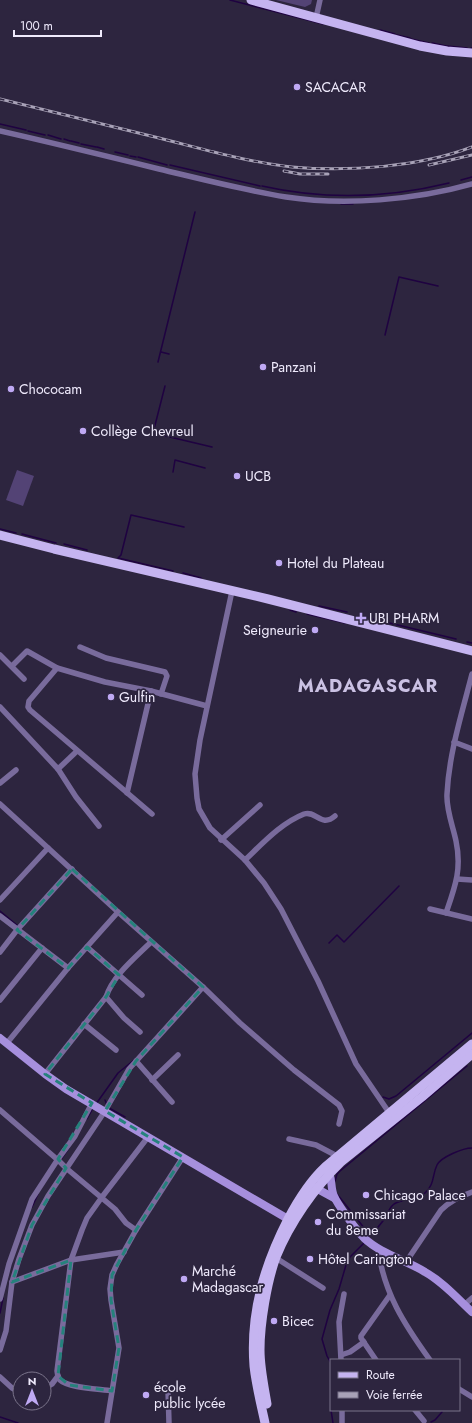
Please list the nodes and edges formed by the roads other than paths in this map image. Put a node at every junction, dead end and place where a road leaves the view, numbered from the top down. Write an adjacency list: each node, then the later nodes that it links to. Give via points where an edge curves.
1 (251, 0): 3 (main road)
2 (320, 0): 3 (street)
3 (316, 18): 4 (main road, via 420,46)
4 (472, 53)
5 (0, 131): 6 (street, via 286,197 338,201 375,200 414,196)
6 (472, 184)
7 (0, 535): 8 (main road)
8 (232, 591): 10 (main road); 18 (street)
9 (80, 648): 17 (street, via 106,658 165,672 167,676)
10 (472, 651)
11 (0, 655): 12 (street)
12 (12, 666): 13 (street, via 26,651); 15 (street)
13 (57, 668): 16 (street, via 105,682); 22 (street, via 29,701 28,707)
14 (472, 674): 20 (street)
15 (24, 679)
16 (151, 691): 17 (street); 26 (street)
17 (161, 694): 18 (street)
18 (206, 706): 32 (street, via 195,786 199,809 204,820)
19 (0, 707): 23 (street)
20 (454, 742): 21 (street); 36 (street, via 447,795 458,852)
21 (472, 749)
22 (77, 750): 23 (street); 26 (street)
23 (58, 769): 31 (street, via 67,785)
24 (16, 770): 25 (street)
25 (0, 783)
26 (127, 793): 29 (street)
27 (260, 805): 32 (street)
28 (1, 807): 33 (street)
29 (152, 814)
30 (335, 816): 34 (street, via 326,821 303,814 276,831)
31 (99, 826)
32 (222, 840): 34 (street)
33 (48, 848): 35 (street); 38 (street)
34 (245, 860): 70 (street, via 281,909 356,1064)
35 (72, 869): 40 (street); 44 (street)
36 (457, 879): 37 (street); 41 (street)
37 (472, 880)
38 (0, 900)
39 (430, 909): 41 (street)
40 (118, 912): 45 (street); 46 (street)
41 (446, 913): 43 (street)
42 (0, 916): 44 (street)
43 (472, 919)
44 (17, 930): 47 (street); 48 (street)
45 (151, 942): 50 (street); 51 (street)
46 (87, 947): 49 (street); 50 (street)
47 (42, 948): 49 (street); 54 (street)
48 (0, 952)
49 (68, 968): 58 (street)
50 (119, 975): 52 (street); 53 (street)
51 (203, 987): 63 (street); 71 (street, via 294,1070 341,1107)
52 (142, 995)
53 (106, 997): 55 (street); 56 (street)
54 (0, 1000)
55 (84, 1024): 60 (street); 64 (street)
56 (140, 1032)
57 (0, 1038): 58 (street)
58 (7, 1043): 64 (street)
59 (472, 1044): 70 (main road)
60 (116, 1050)
61 (472, 1054): 70 (main road)
62 (178, 1055): 65 (street)
63 (136, 1061): 65 (street); 68 (street)
64 (45, 1074): 67 (street)
65 (152, 1080): 66 (street)
66 (172, 1102)
67 (94, 1105): 68 (street); 76 (street)
68 (105, 1111): 72 (street); 77 (street)
69 (1, 1112): 76 (street)
70 (392, 1116): 74 (main road); 78 (main road)
71 (339, 1124)
72 (148, 1137): 75 (street); 81 (street)
73 (289, 1139): 74 (street, via 316,1146)
74 (337, 1156): 78 (main road)
75 (183, 1158): 83 (street); 84 (street)
76 (60, 1161): 77 (street); 90 (street, via 32,1200)
77 (66, 1168): 81 (street); 91 (street, via 32,1225)
78 (327, 1170): 79 (main road); 82 (street)
79 (313, 1186): 82 (street); 83 (main road); 87 (main road)
80 (472, 1192): 89 (street, via 455,1199 441,1210)
81 (102, 1197): 84 (street); 88 (street, via 87,1218)
82 (334, 1198): 85 (street, via 364,1237)
83 (288, 1219): 117 (main road, via 266,1267 256,1308 254,1366)
84 (136, 1230): 86 (street)
85 (378, 1248): 89 (street); 94 (street)
86 (124, 1252): 88 (street); 110 (street, via 112,1275 110,1289 119,1348)
87 (276, 1258): 92 (street); 118 (main road, via 264,1310 260,1348)
88 (71, 1260): 91 (street); 104 (street)
89 (406, 1262): 97 (street, via 426,1272)
90 (2, 1280): 96 (street)
91 (12, 1282): 100 (street, via 6,1331)
92 (323, 1288)
93 (344, 1294): 101 (street, via 339,1322)
94 (390, 1295): 99 (street, via 362,1333 361,1338); 103 (street)
95 (472, 1298): 97 (street)
96 (0, 1299)
97 (464, 1305): 98 (street)
98 (472, 1312)
99 (364, 1342): 101 (street); 102 (street)
100 (0, 1350)
101 (341, 1357)
102 (375, 1359)
103 (429, 1359)
104 (58, 1376): 106 (street); 110 (street, via 69,1385)
105 (0, 1377): 107 (street)
106 (52, 1384)
107 (12, 1388)
108 (168, 1389): 116 (street)
109 (460, 1390): 111 (street)
110 (112, 1391): 115 (street)
111 (472, 1397)
112 (342, 1411): 119 (street)
113 (416, 1411): 114 (street)
114 (424, 1421)
115 (107, 1423)
116 (170, 1423)
117 (265, 1423)
118 (271, 1423)
119 (342, 1423)

